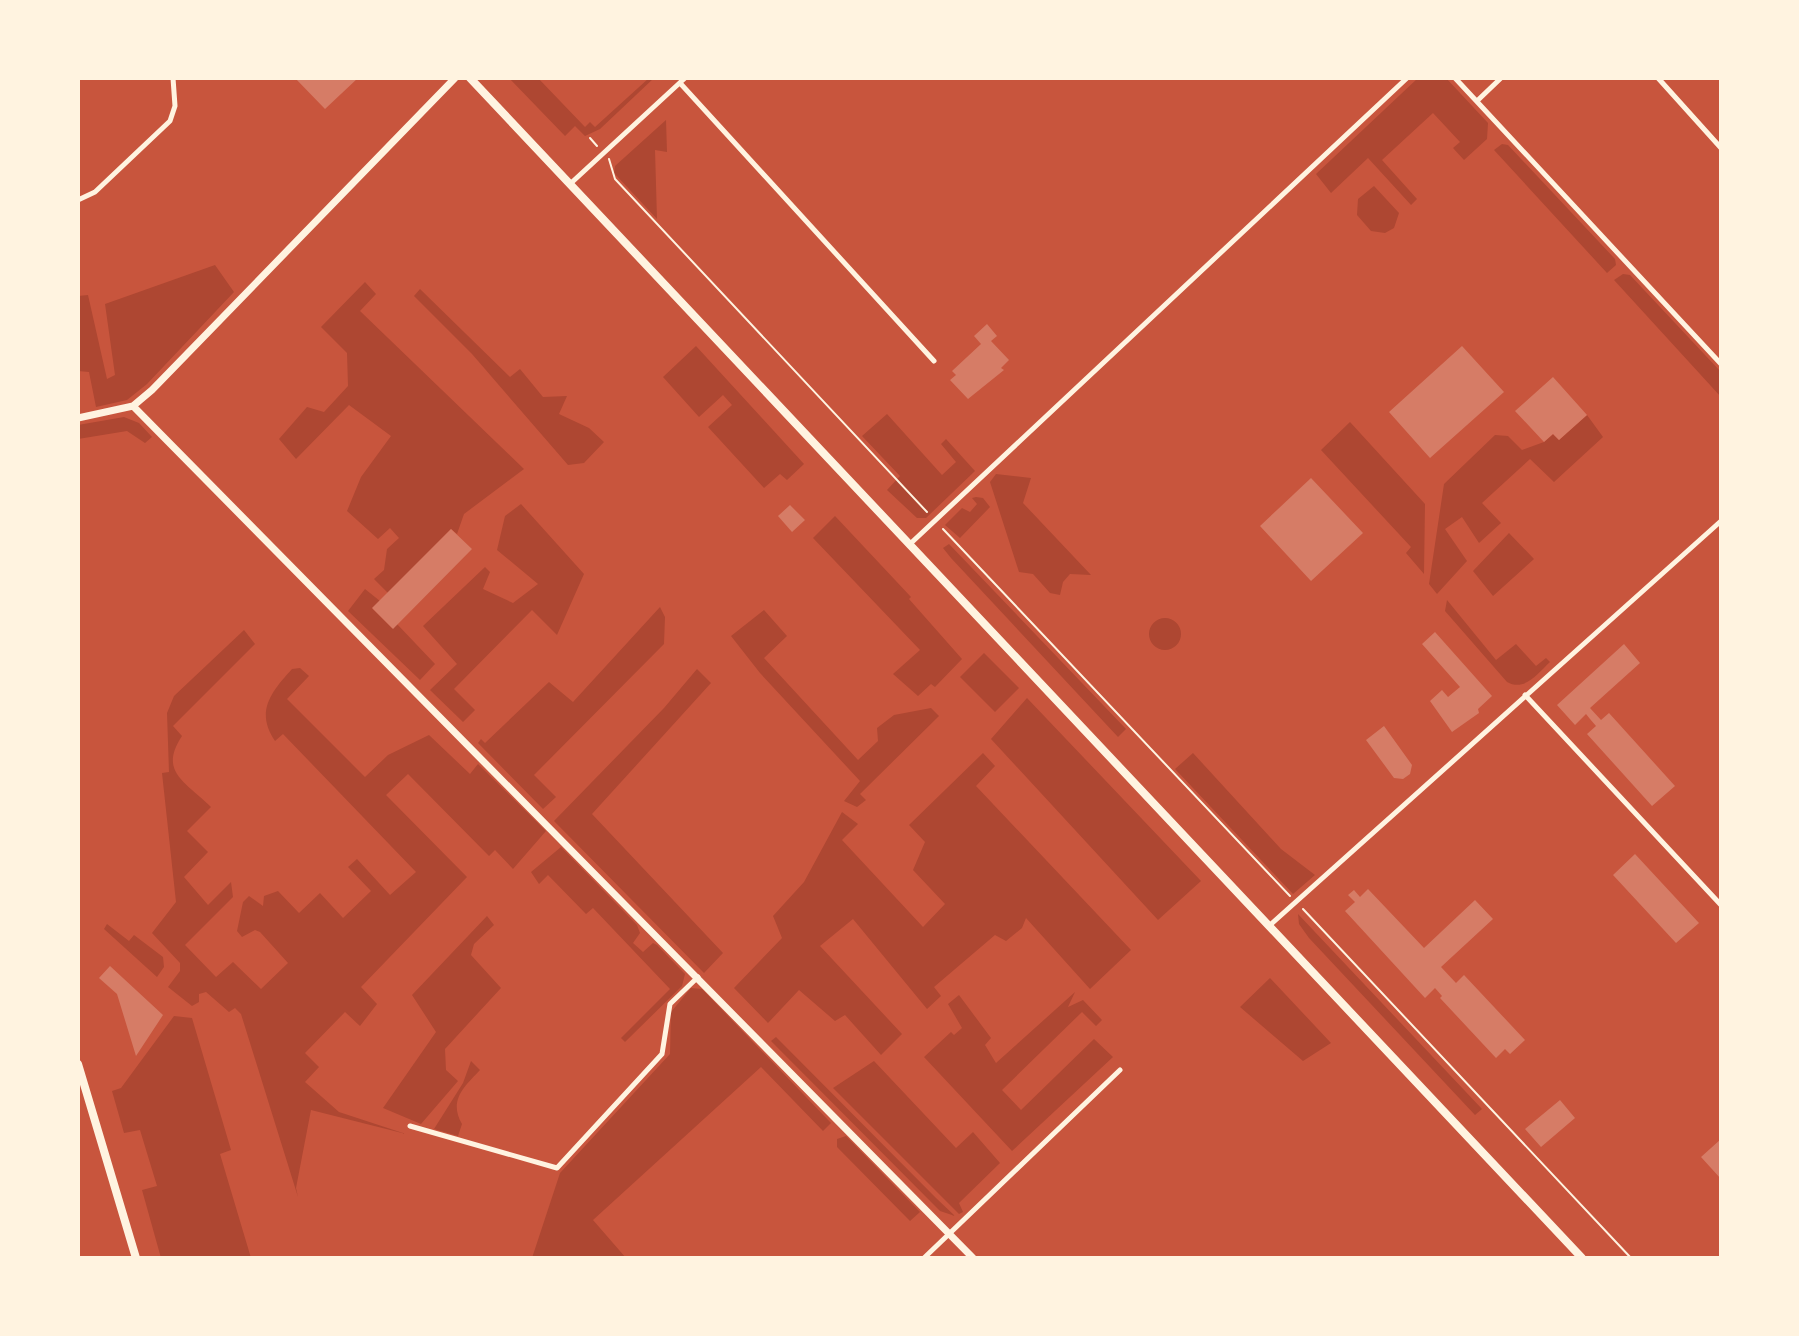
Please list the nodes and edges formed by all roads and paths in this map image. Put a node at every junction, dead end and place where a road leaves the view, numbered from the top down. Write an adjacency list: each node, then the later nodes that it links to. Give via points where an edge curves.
1 (173, 78): 13 (street, via 170,121 106,183)
2 (455, 78): 16 (street)
3 (470, 78): 12 (main road)
4 (1407, 78): 21 (street)
5 (1455, 78): 9 (street)
6 (1501, 78): 9 (street)
7 (1658, 78): 10 (street)
8 (682, 80): 12 (street); 14 (street)
9 (1477, 101): 15 (street)
10 (1721, 148)
11 (612, 163): 18 (path, via 615,179)
12 (570, 184): 21 (main road)
13 (78, 200)
14 (934, 361)
15 (1721, 364)
16 (133, 406): 17 (street); 26 (street)
17 (78, 418)
18 (923, 508)
19 (1721, 521): 22 (street)
20 (951, 537): 23 (path)
21 (910, 544): 25 (main road)
22 (1525, 695): 23 (street); 24 (street)
23 (1295, 901): 25 (street); 35 (path)
24 (1721, 905)
25 (1269, 926): 34 (main road)
26 (698, 977): 29 (street, via 670,1004 662,1054 557,1168); 30 (street)
27 (78, 1064): 31 (main road)
28 (1120, 1070): 30 (street)
29 (410, 1126)
30 (950, 1233): 32 (street); 33 (street)
31 (136, 1258)
32 (924, 1258)
33 (973, 1258)
34 (1582, 1258)
35 (1631, 1258)

